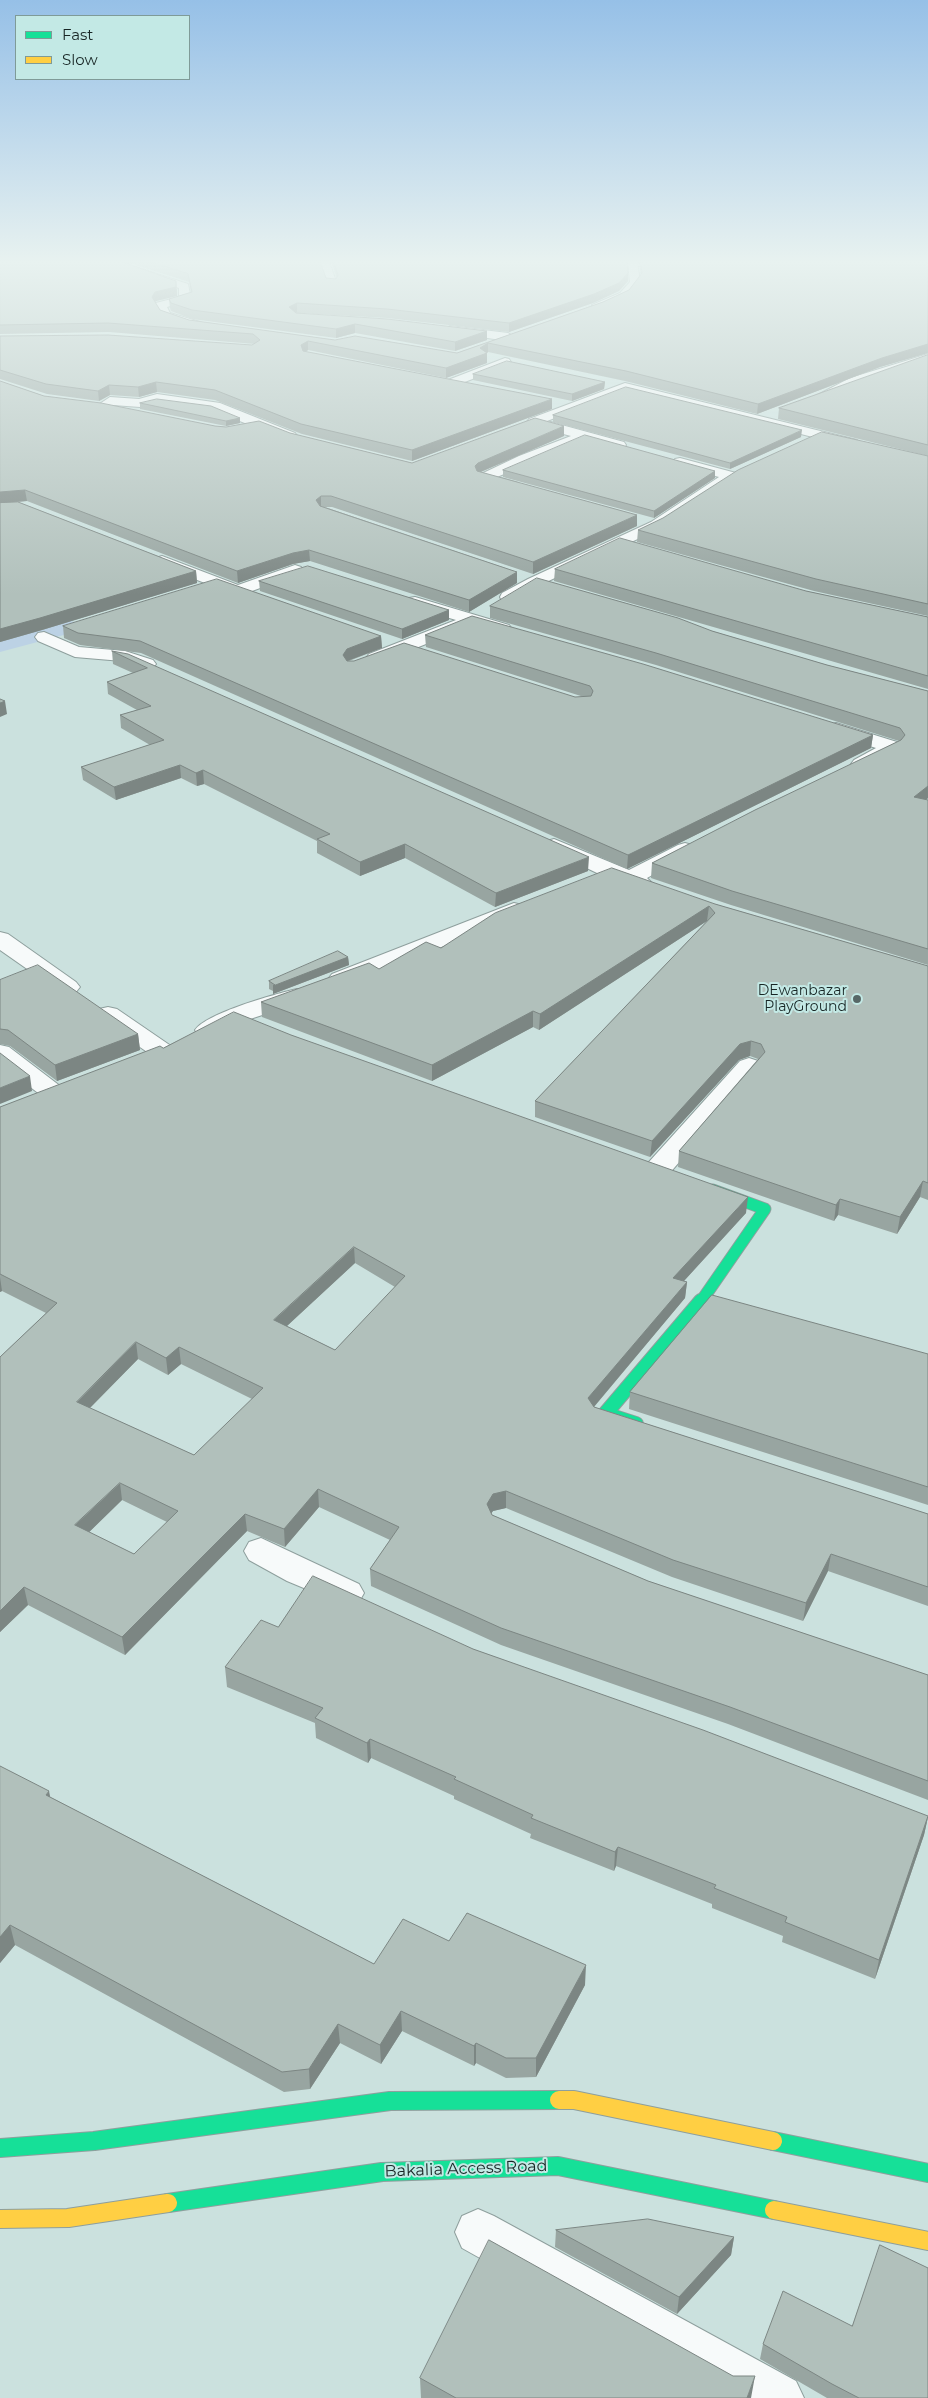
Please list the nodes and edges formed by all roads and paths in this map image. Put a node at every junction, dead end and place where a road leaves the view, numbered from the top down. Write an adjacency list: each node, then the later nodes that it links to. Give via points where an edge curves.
1 (486, 371): 5 (street)
2 (886, 371): 9 (street)
3 (407, 376): 5 (street, via 444,384)
4 (598, 381): 6 (street)
5 (452, 382): 7 (street)
6 (625, 387): 10 (street); 13 (street)
7 (480, 388)
8 (545, 401): 10 (street)
9 (804, 403)
10 (574, 407): 17 (street, via 529,424)
11 (777, 412): 13 (street)
12 (149, 416): 14 (street, via 97,407 115,400 140,403 157,398 215,406)
13 (760, 419): 16 (street)
14 (262, 425): 15 (street); 18 (street)
15 (237, 430)
16 (820, 435): 19 (street); 20 (street)
17 (583, 436): 21 (street); 23 (street, via 484,478)
18 (304, 441)
19 (802, 443)
20 (865, 446)
21 (629, 448)
22 (666, 458): 25 (street, via 735,474)
23 (528, 490)
24 (638, 520): 25 (street)
25 (656, 525): 26 (street)
26 (617, 543): 27 (street); 31 (street)
27 (644, 550)
28 (148, 555): 32 (street)
29 (309, 568): 35 (street, via 300,568)
30 (516, 576): 31 (street)
31 (534, 582): 34 (street); 38 (street)
32 (218, 584): 33 (street); 35 (street)
33 (199, 590)
34 (562, 590)
35 (238, 591): 37 (street)
36 (395, 596): 38 (street)
37 (266, 601)
38 (471, 620): 40 (street); 42 (street)
39 (67, 629): 45 (street, via 44,637 75,652 125,656)
40 (516, 633)
41 (375, 638): 42 (street)
42 (402, 647): 43 (street); 44 (street)
43 (431, 656)
44 (362, 663)
45 (161, 670)
46 (818, 724): 47 (street, via 890,746)
47 (844, 772)
48 (538, 838): 50 (street)
49 (704, 840): 50 (street)
50 (620, 875): 51 (street); 52 (street)
51 (584, 882)
52 (656, 889)
53 (538, 900): 55 (street)
54 (0, 939): 55 (street)
55 (162, 1051): 57 (street)
56 (0, 1052): 59 (street, via 64,1090)
57 (135, 1062)
58 (749, 1066): 60 (street)
59 (27, 1104)
60 (658, 1169)
61 (703, 1186): 62 (street, via 765,1209)
62 (704, 1298): 63 (street); 64 (street, via 605,1414)
63 (732, 1306)
64 (643, 1426)
65 (261, 1551): 66 (street)
66 (379, 1608)
67 (0, 2148): 68 (street, via 94,2141 390,2101 574,2100)
68 (928, 2174)
69 (0, 2219): 71 (street, Bakalia Access Road, via 68,2218 382,2172 558,2166)
70 (478, 2232): 72 (street)
71 (928, 2241)
72 (779, 2398)

